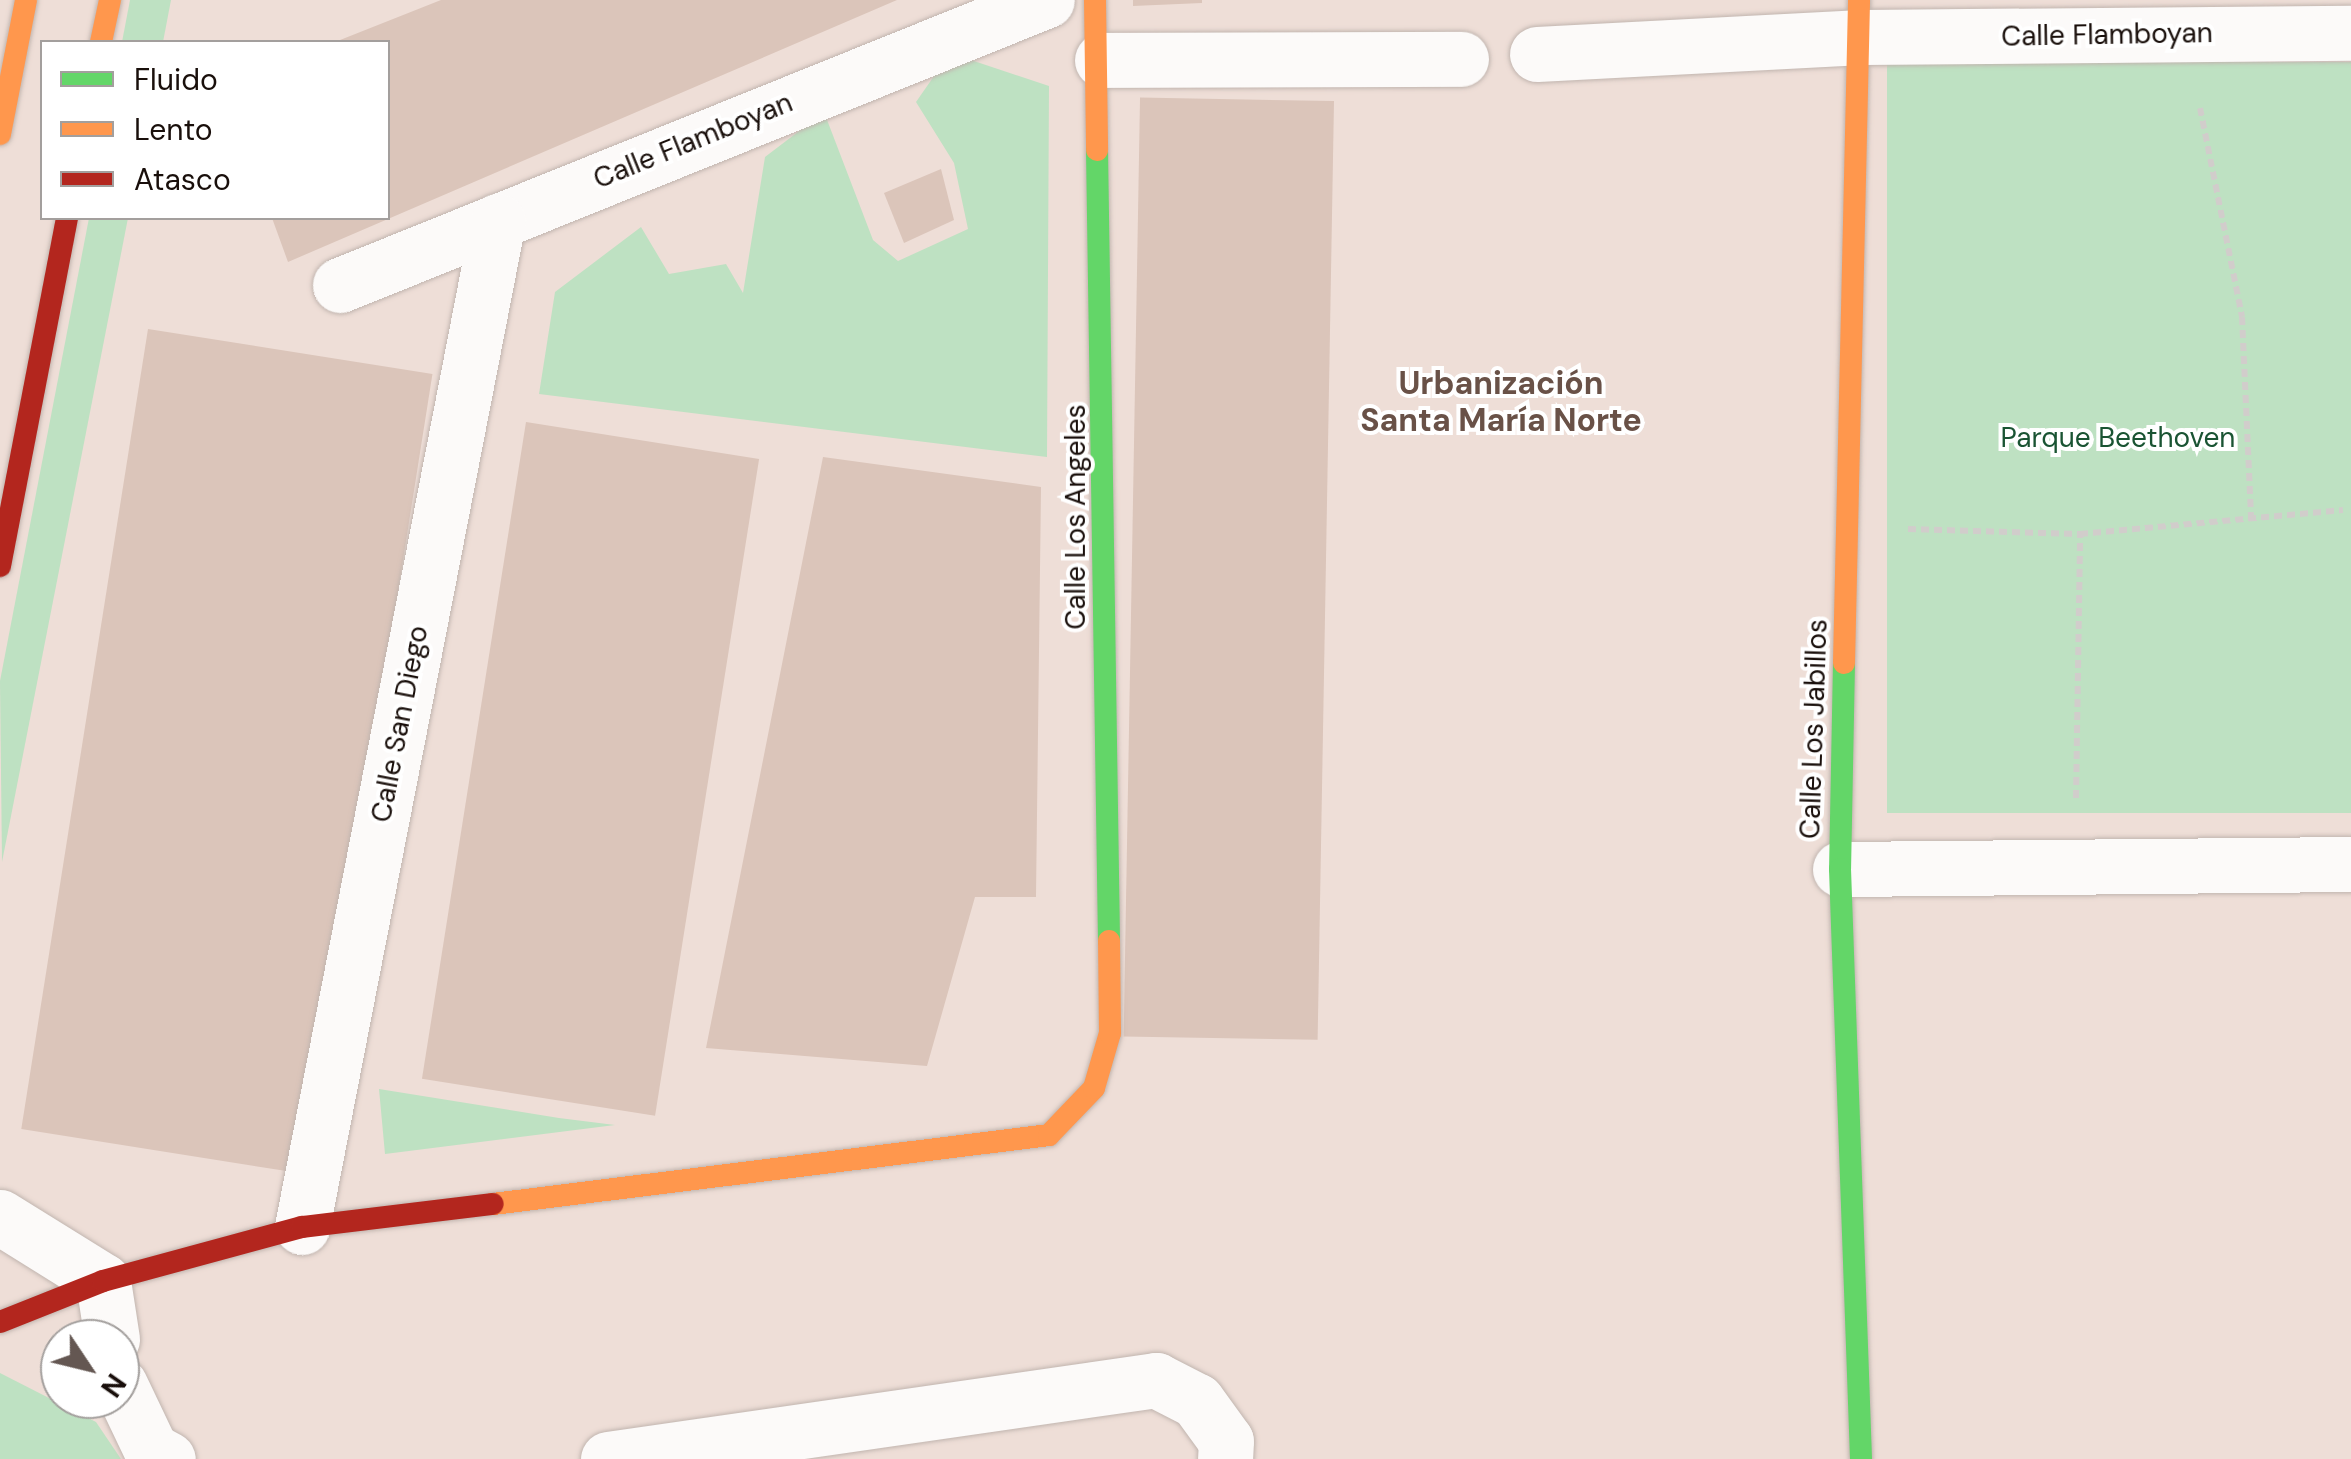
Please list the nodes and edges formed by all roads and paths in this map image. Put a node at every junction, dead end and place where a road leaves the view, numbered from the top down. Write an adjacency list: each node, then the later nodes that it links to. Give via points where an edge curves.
1 (26, 0): 12 (main road)
2 (110, 0): 7 (main road)
3 (1047, 0): 14 (street, Calle Flamboyan)
4 (1095, 0): 10 (main road, Calle Los Angeles)
5 (1861, 19): 6 (street, Calle Flamboyan); 8 (street, Calle Flamboyan); 23 (main road, Calle Los Jabillos)
6 (2351, 33)
7 (102, 40)
8 (1537, 54)
9 (1461, 58): 10 (street)
10 (1102, 60): 25 (main road, Calle Los Angeles, via 1110,1033 1094,1088 1049,1135)
11 (2200, 108): 17 (path, via 2242,317)
12 (0, 134)
13 (68, 220): 20 (main road)
14 (498, 222): 15 (street, Calle Flamboyan); 25 (street, Calle San Diego)
15 (340, 286)
16 (2343, 510): 17 (path)
17 (2251, 518): 19 (path)
18 (1908, 528): 19 (path)
19 (2080, 534): 21 (path)
20 (0, 566)
21 (2076, 798)
22 (2351, 864): 23 (street)
23 (1840, 869): 33 (main road, Calle Los Jabillos)
24 (0, 1217): 26 (street)
25 (302, 1227): 26 (main road, Calle Los Angeles)
26 (103, 1282): 27 (street); 28 (main road, Calle Los Angeles)
27 (109, 1319)
28 (0, 1322)
29 (137, 1419): 30 (street, via 152,1450)
30 (168, 1459)
31 (608, 1459): 32 (street, via 1156,1380 1197,1401 1226,1441)
32 (1225, 1459)
33 (1861, 1459)

